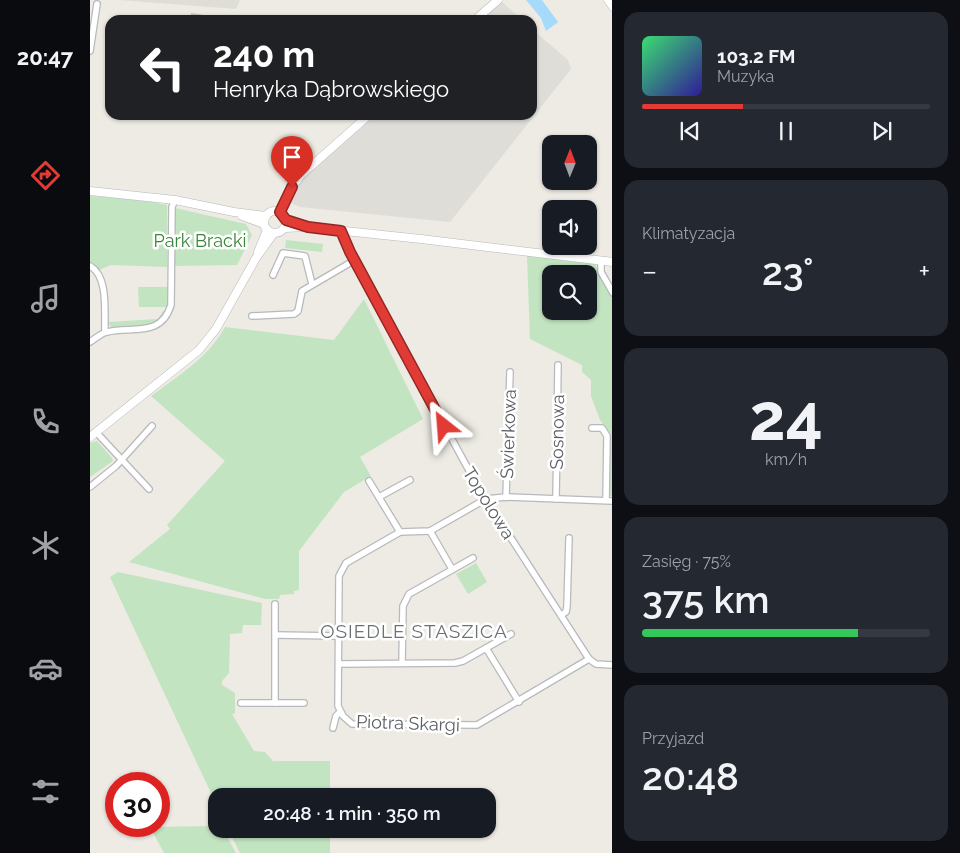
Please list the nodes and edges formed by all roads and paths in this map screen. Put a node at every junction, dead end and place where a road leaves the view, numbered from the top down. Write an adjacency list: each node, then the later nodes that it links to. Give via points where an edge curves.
1 (498, 0): 5 (street)
2 (608, 0): 4 (street)
3 (97, 4): 6 (street)
4 (612, 7)
5 (481, 15)
6 (90, 51)
7 (363, 120): 10 (street, via 301,175)
8 (90, 191): 9 (street)
9 (175, 200): 12 (street, via 234,212); 22 (street, via 172,207 171,304 168,313 147,329)
10 (280, 212): 11 (street); 12 (street, via 272,212)
11 (285, 224): 12 (street, via 280,232); 13 (street)
12 (268, 226): 28 (street, via 256,258 216,329 200,350)
13 (341, 231): 14 (street, Topolowa); 15 (street)
14 (355, 260): 19 (street); 36 (street, Topolowa)
15 (601, 261): 16 (street); 20 (street, via 601,272)
16 (612, 262)
17 (90, 266): 22 (street, via 102,281)
18 (273, 275): 19 (street, via 283,253 305,256)
19 (312, 284): 21 (street, via 302,291 298,311 294,314)
20 (612, 293)
21 (252, 316)
22 (105, 332): 23 (street)
23 (90, 342)
24 (558, 365): 37 (street, Sosnowa)
25 (510, 372): 35 (street, Świerkowa)
26 (152, 426): 29 (street)
27 (592, 428): 38 (street, via 602,428 607,436)
28 (93, 434): 29 (street)
29 (121, 460): 32 (street); 33 (street)
30 (410, 480): 34 (street)
31 (369, 481): 34 (street)
32 (90, 487)
33 (149, 489)
34 (379, 497): 41 (street)
35 (506, 497): 36 (street); 37 (street)
36 (486, 499): 40 (street, Piotra Skargi); 46 (street, Topolowa)
37 (556, 499): 38 (street)
38 (606, 500): 39 (street)
39 (612, 500)
40 (430, 531): 41 (street, Piotra Skargi); 44 (street)
41 (400, 532): 49 (street, Piotra Skargi, via 346,563 339,576)
42 (569, 538): 46 (street, via 567,606 566,612)
43 (473, 558): 44 (street)
44 (452, 569): 52 (street, via 409,594 403,606)
45 (275, 604): 48 (street)
46 (560, 615): 51 (street, Topolowa)
47 (511, 634): 50 (street)
48 (276, 635): 49 (street); 57 (street)
49 (338, 636): 53 (street, Piotra Skargi)
50 (486, 648): 52 (street, via 455,663); 55 (street)
51 (591, 661): 54 (street); 55 (street, Piotra Skargi)
52 (402, 663): 53 (street)
53 (339, 664): 59 (street, Piotra Skargi)
54 (612, 665)
55 (518, 702): 59 (street, Piotra Skargi, via 477,725 355,724)
56 (241, 703): 57 (street)
57 (275, 703): 58 (street)
58 (304, 703)
59 (340, 712): 60 (street)
60 (333, 728)

